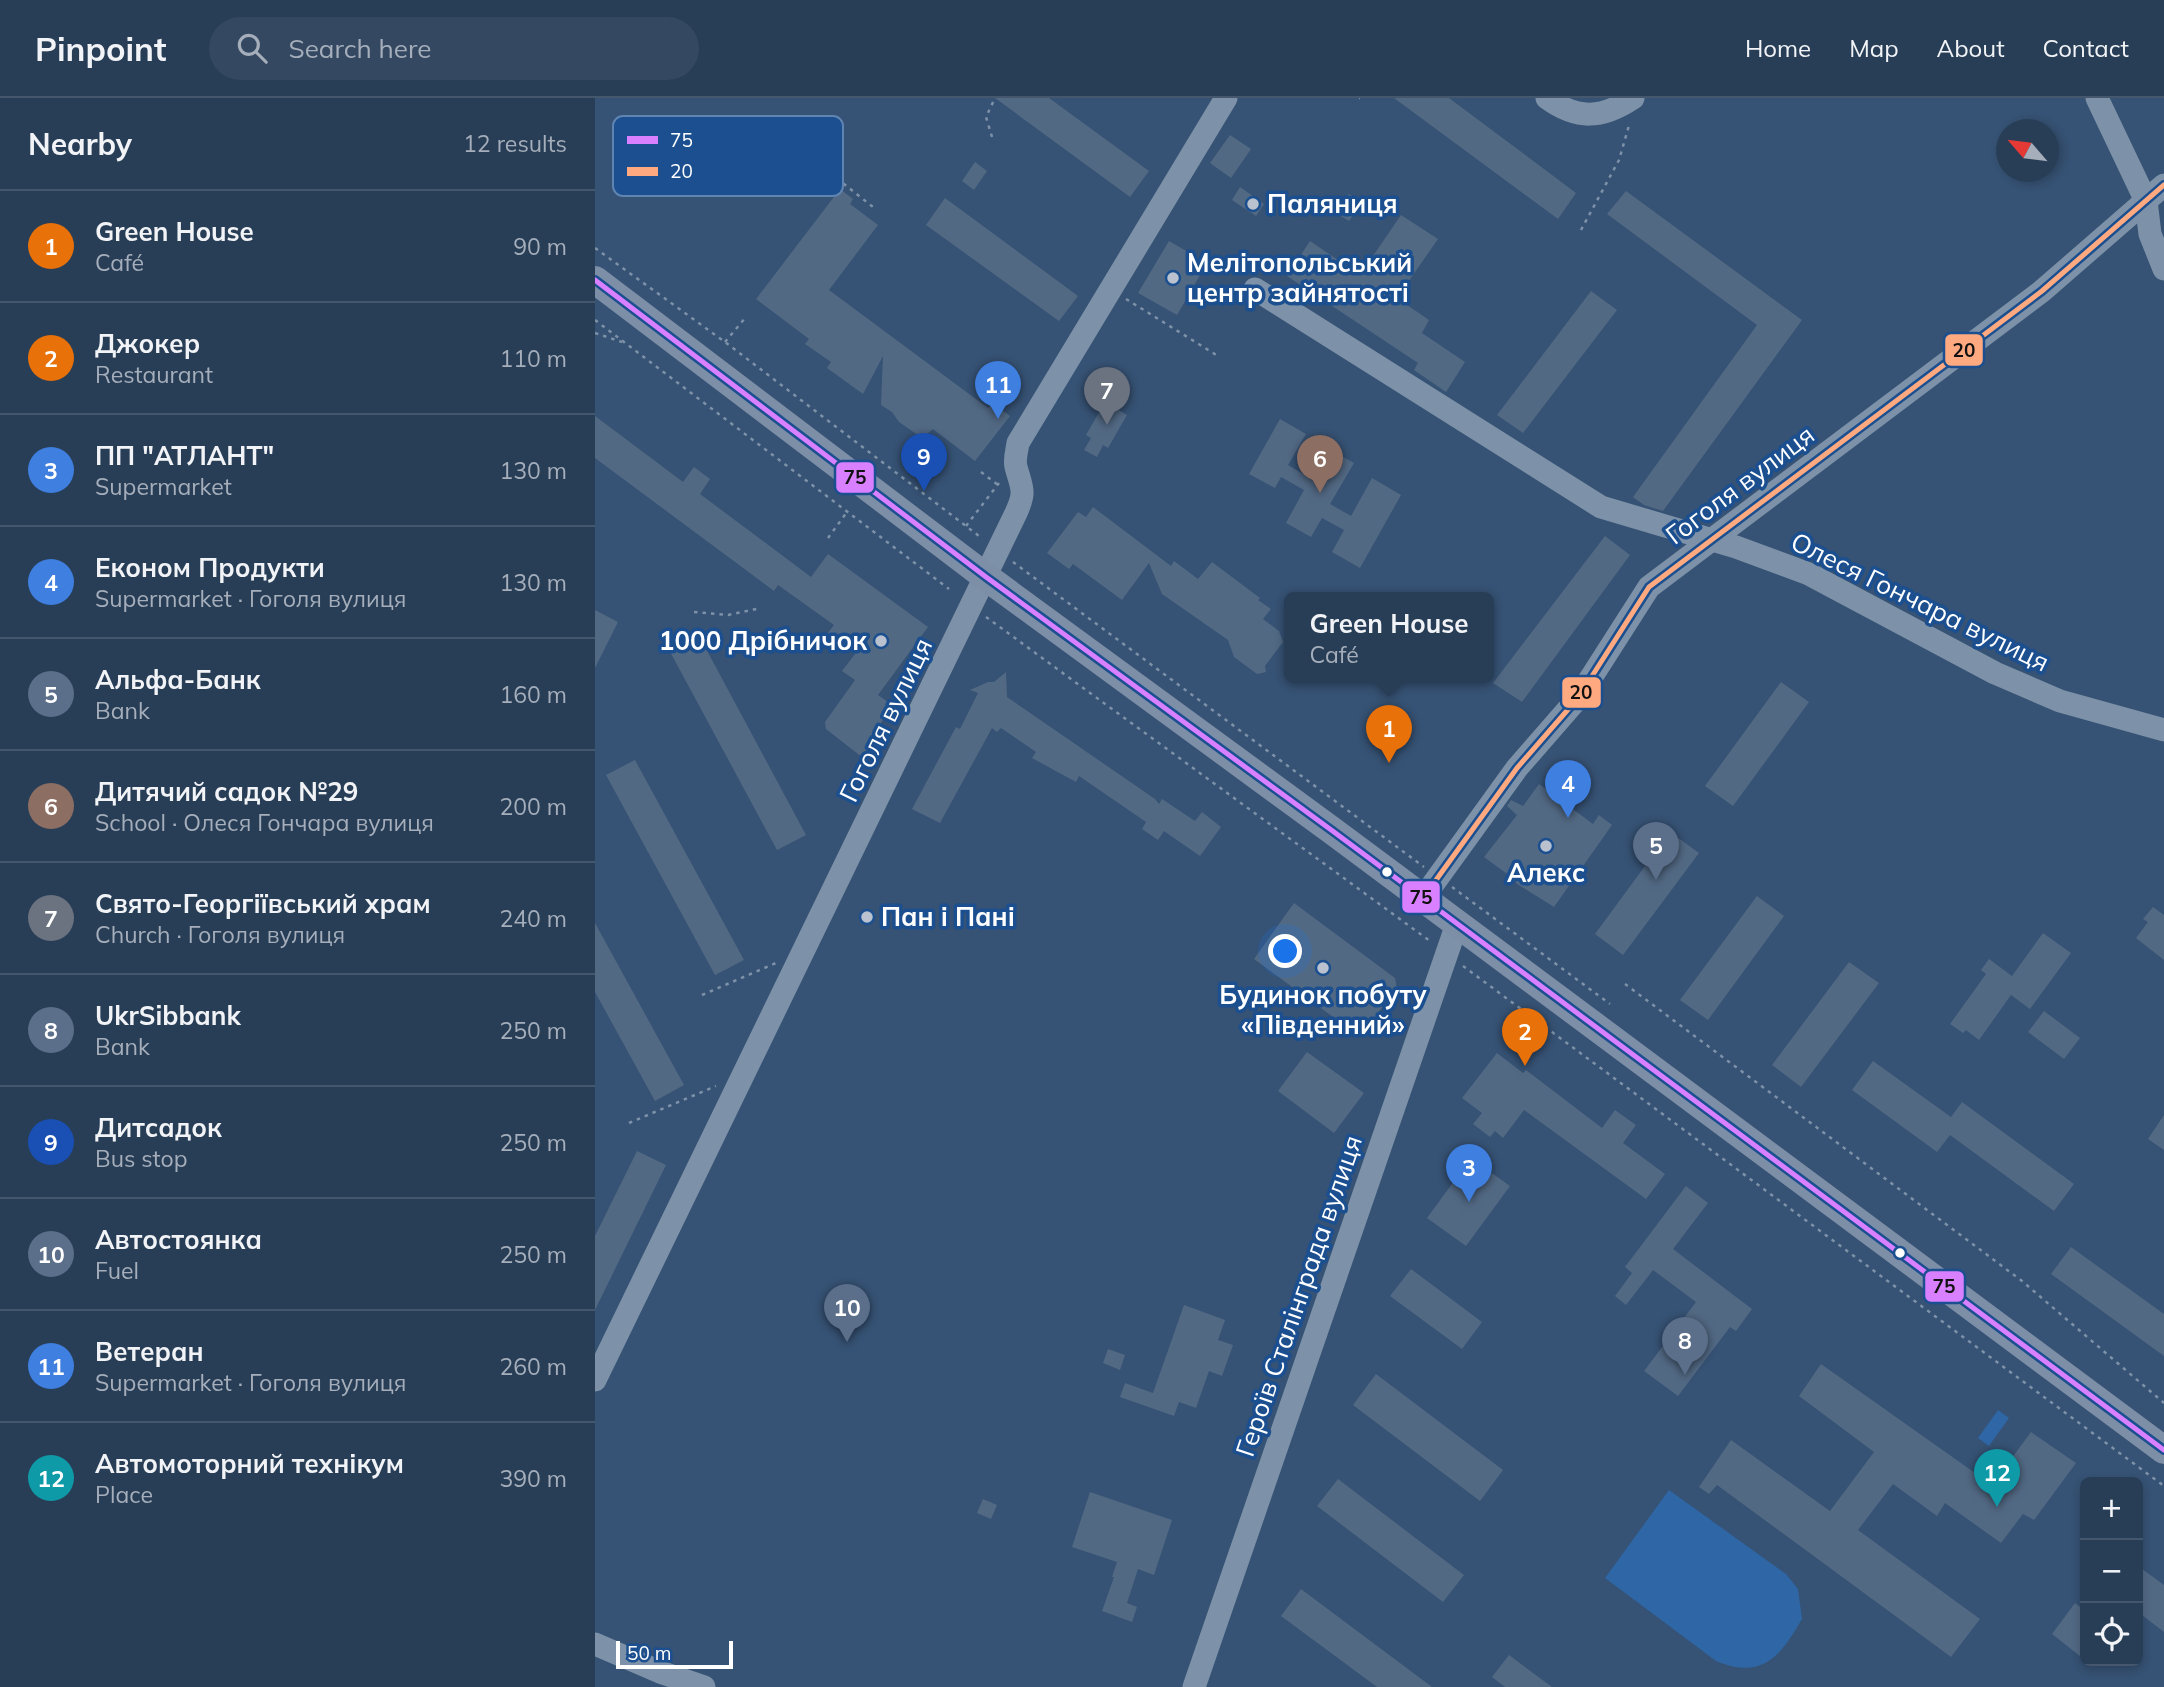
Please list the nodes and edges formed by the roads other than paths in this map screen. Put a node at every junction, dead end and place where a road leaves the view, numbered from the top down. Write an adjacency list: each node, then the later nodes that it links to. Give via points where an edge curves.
1 (1226, 98): 11 (street, Гоголя вулиця, via 1018,443 1015,464 1023,498)
2 (1547, 98): 4 (street, via 1593,116)
3 (2097, 98): 6 (street)
4 (1625, 105)
5 (2164, 185): 6 (street, Гоголя вулиця)
6 (2146, 201): 7 (street, via 2150,234); 10 (street, Гоголя вулиця, via 2042,291)
7 (2164, 269)
8 (595, 280): 11 (main road)
9 (1255, 289): 10 (street, Олеся Гончара вулиця, via 1601,507)
10 (1713, 541): 12 (street, Олеся Гончара вулиця, via 1809,574 1995,673 2060,701); 13 (street, Гоголя вулиця, via 1649,587 1578,698 1517,768)
11 (986, 578): 13 (main road); 15 (street, Гоголя вулиця)
12 (2164, 730)
13 (1431, 888): 14 (main road)
14 (1457, 924): 16 (main road); 19 (street, Героїв Сталінграда вулиця)
15 (595, 1380)
16 (2164, 1450)
17 (595, 1644): 18 (street)
18 (704, 1687)
19 (1195, 1687)

